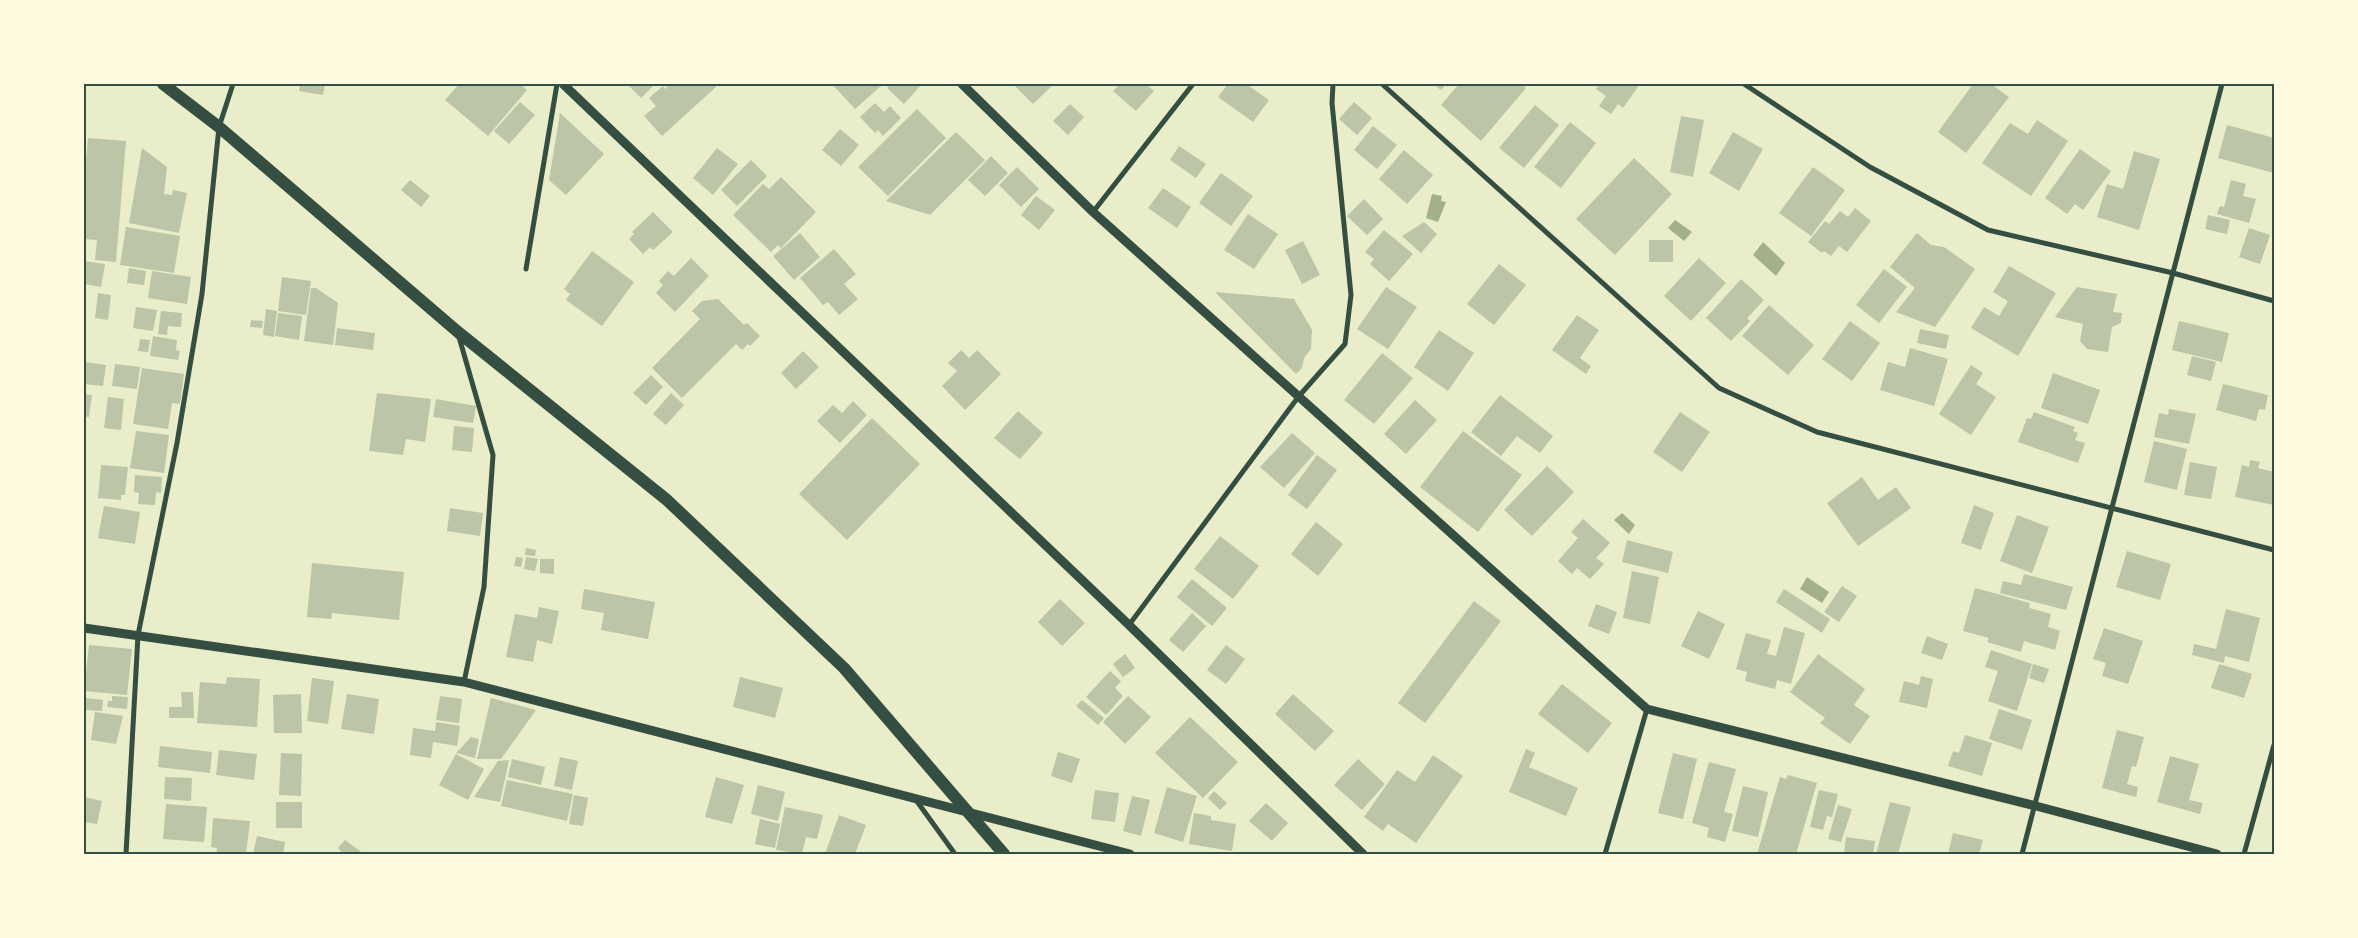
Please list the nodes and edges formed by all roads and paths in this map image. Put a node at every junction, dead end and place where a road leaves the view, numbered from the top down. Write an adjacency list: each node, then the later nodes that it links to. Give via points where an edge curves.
1 (163, 84): 11 (main road)
2 (233, 84): 11 (street)
3 (557, 84): 13 (street)
4 (564, 84): 20 (street)
5 (962, 84): 12 (street)
6 (1192, 84): 12 (street)
7 (1333, 84): 17 (street, via 1332,103 1351,295 1345,344)
8 (1382, 84): 18 (street, via 1720,388 1817,432)
9 (1744, 84): 14 (street, via 1870,167 1988,230)
10 (2222, 84): 14 (street)
11 (219, 127): 16 (main road); 22 (street, via 202,294 177,443)
12 (1093, 212): 17 (street)
13 (526, 269)
14 (2173, 274): 15 (street); 18 (street)
15 (2274, 301)
16 (458, 332): 23 (street, via 493,455 484,587); 28 (main road, via 667,500 844,668)
17 (1299, 396): 20 (street); 24 (street)
18 (2111, 508): 19 (street); 27 (street)
19 (2274, 550)
20 (1129, 625): 32 (street)
21 (84, 628): 22 (street)
22 (138, 635): 23 (street); 29 (street)
23 (464, 682): 26 (street)
24 (1646, 709): 27 (street); 33 (street)
25 (2274, 746): 36 (street)
26 (914, 797): 30 (street); 31 (street)
27 (2036, 806): 34 (street); 35 (street)
28 (1004, 853)
29 (126, 854)
30 (955, 854)
31 (1130, 854)
32 (1363, 854)
33 (1605, 854)
34 (2022, 854)
35 (2218, 854)
36 (2244, 854)

